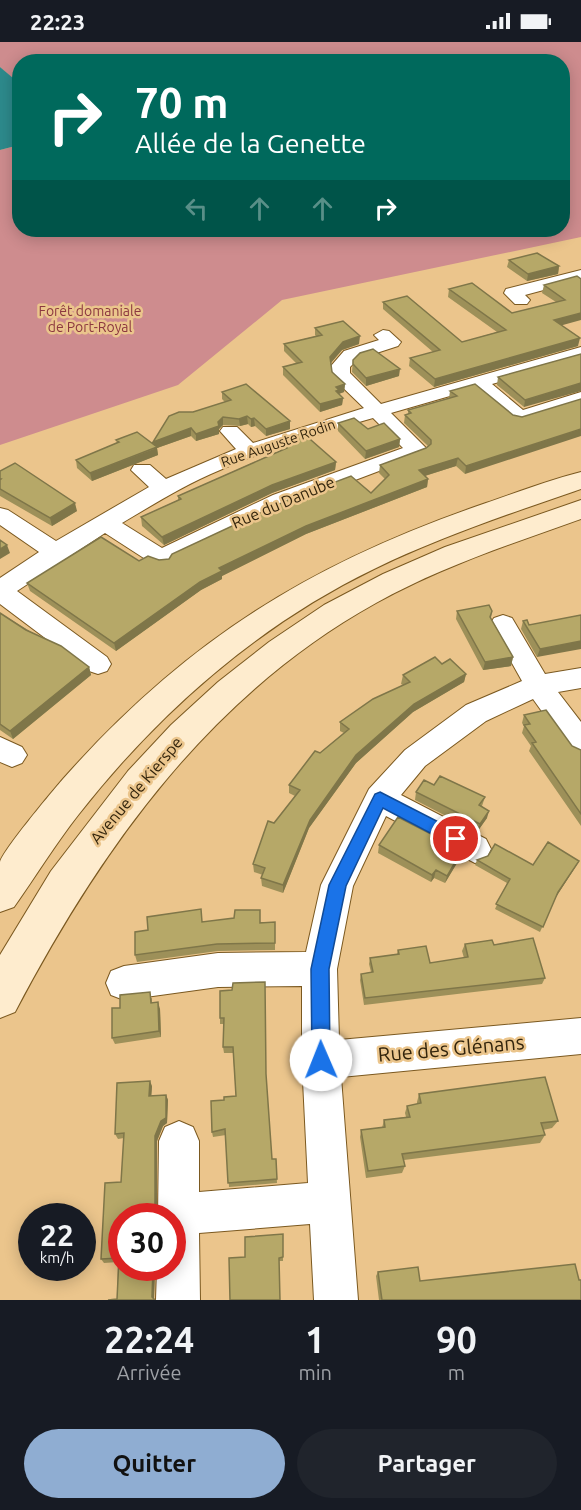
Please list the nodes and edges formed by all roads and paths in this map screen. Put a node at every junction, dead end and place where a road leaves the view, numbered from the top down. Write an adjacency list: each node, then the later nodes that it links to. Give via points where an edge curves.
1 (581, 275): 2 (street, via 512,293)
2 (521, 300)
3 (383, 335): 7 (street, via 392,342 351,355 340,366 340,375)
4 (581, 353): 5 (street, Rue Auguste Rodin)
5 (478, 383): 6 (street, via 520,417); 7 (street, Rue Auguste Rodin)
6 (581, 398)
7 (376, 411): 9 (street, Rue Auguste Rodin); 15 (street, Rue du Danube, via 417,450 281,500 161,558)
8 (230, 431): 9 (street)
9 (250, 451): 12 (street, Rue Auguste Rodin)
10 (142, 470): 12 (street)
11 (581, 480): 25 (main road, via 385,552 330,578 262,621 183,679 122,739 66,803)
12 (164, 488): 15 (street, Rue Auguste Rodin)
13 (581, 510): 28 (main road, Avenue de Kierspe, via 459,553 399,579 336,612 272,655 210,707 153,765 93,840 33,933)
14 (0, 516): 16 (street)
15 (106, 523): 16 (street, Rue Auguste Rodin)
16 (56, 552): 17 (street, Rue Auguste Rodin)
17 (0, 590): 19 (street)
18 (503, 624): 21 (street)
19 (98, 664)
20 (581, 678): 21 (street)
21 (538, 685): 22 (street); 23 (street, via 476,713 415,758)
22 (581, 744)
23 (380, 798): 24 (street); 26 (street, via 337,885)
24 (475, 849)
25 (0, 894)
26 (320, 969): 27 (street, via 218,970); 30 (street)
27 (124, 983)
28 (0, 997)
29 (581, 1036): 30 (street, Rue des Glénans)
30 (321, 1060): 32 (street)
31 (179, 1141): 33 (street)
32 (330, 1202): 34 (street); 37 (street)
33 (179, 1203)
34 (186, 1213)
35 (178, 1281): 36 (street)
36 (178, 1300)
37 (336, 1300)

